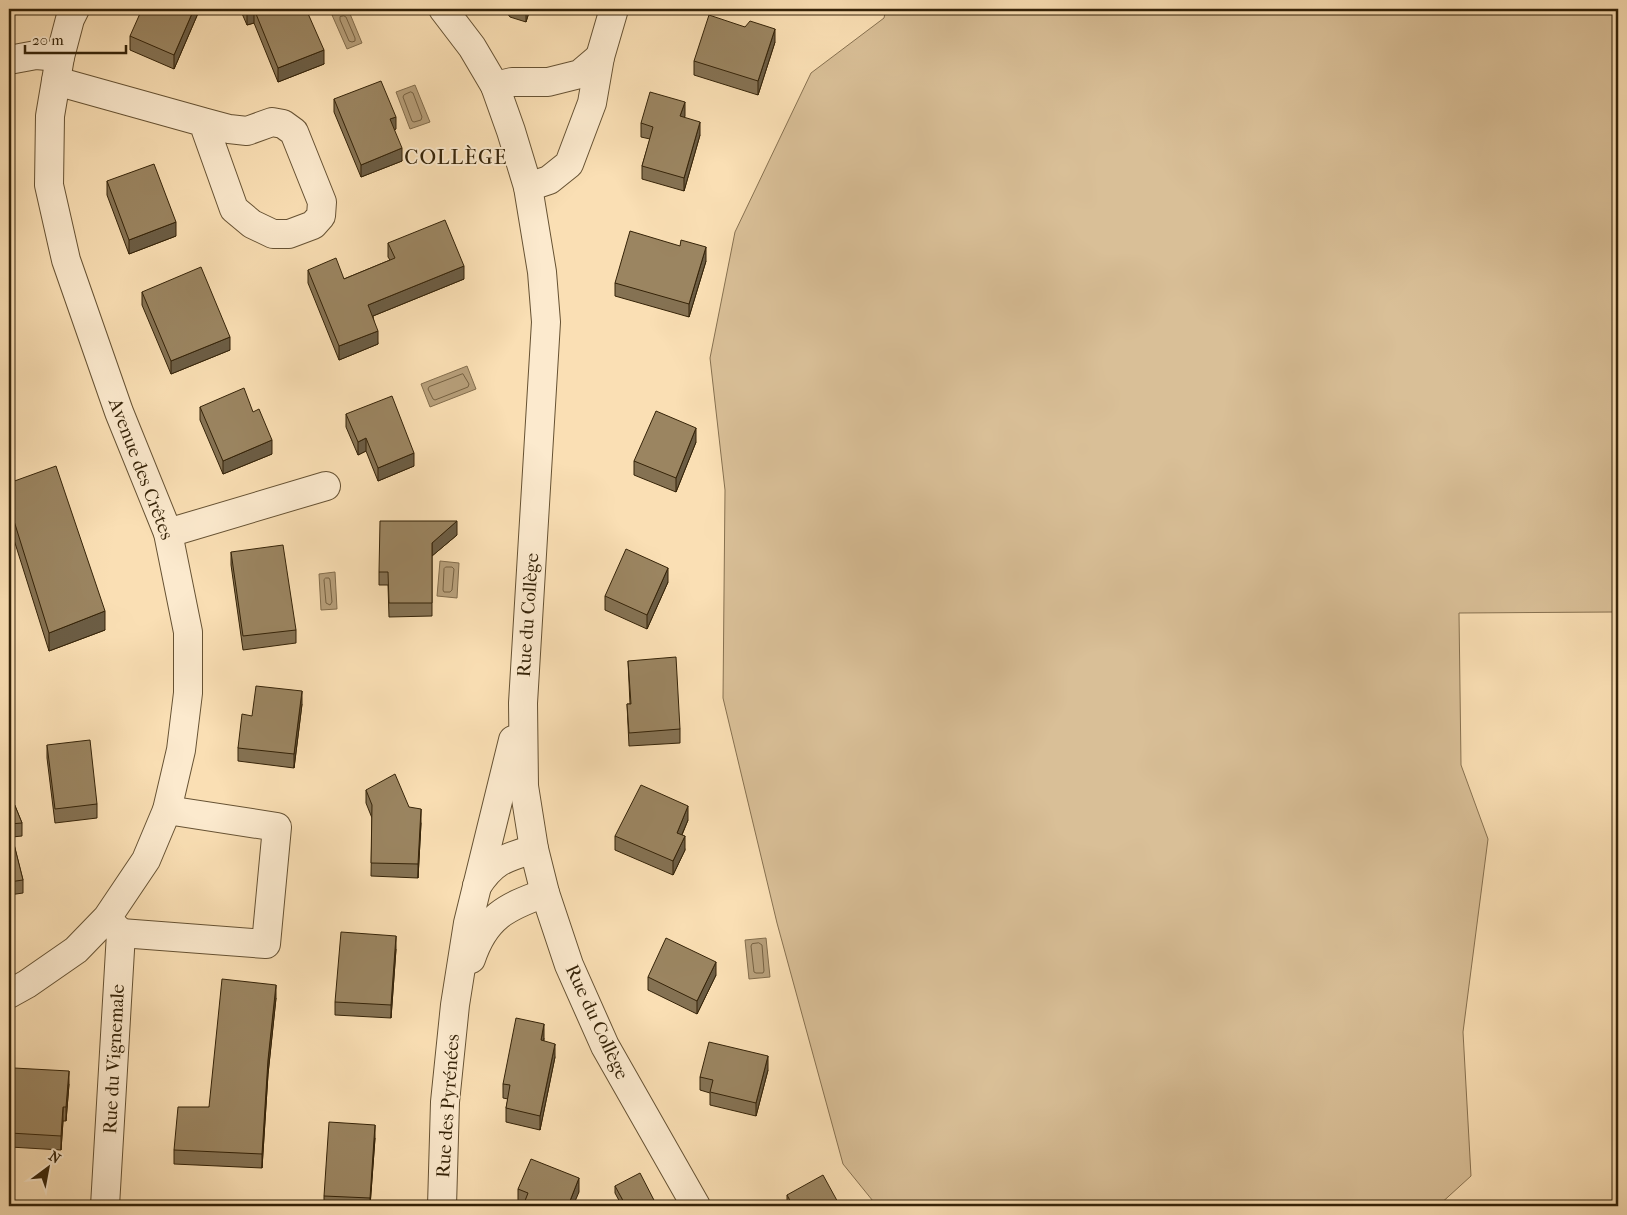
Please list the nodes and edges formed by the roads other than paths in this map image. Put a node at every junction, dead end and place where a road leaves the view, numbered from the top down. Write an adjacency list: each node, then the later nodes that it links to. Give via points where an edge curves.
1 (75, 9): 6 (street, Avenue des Crêtes)
2 (443, 9): 7 (street, Rue du Collège, via 472,47)
3 (614, 9): 4 (street)
4 (600, 57): 7 (street, via 580,74 548,82 512,82); 9 (street, via 592,103 569,164 549,180)
5 (9, 60): 6 (street, via 36,55)
6 (58, 69): 8 (street); 11 (street, Avenue des Crêtes, via 50,116 49,185 66,260 119,412)
7 (495, 86): 9 (street, Rue du Collège)
8 (204, 122): 8 (street, via 234,209 252,224 273,234 289,234 313,225 321,216 322,202 294,132 283,124 272,122 247,131 229,130)
9 (528, 187): 12 (street, Rue du Collège, via 542,272 546,322)
10 (326, 486): 11 (street)
11 (168, 533): 13 (street, Avenue des Crêtes, via 188,632 188,694)
12 (523, 703): 14 (street, Rue du Collège, via 524,786); 15 (street, Rue des Pyrénées)
13 (167, 810): 17 (street, Avenue des Crêtes); 17 (street, via 277,827 266,944)
14 (534, 849): 15 (street, Rue des Pyrénées, via 500,861 486,872); 16 (street, Rue du Collège)
15 (477, 887): 19 (street, Rue des Pyrénées)
16 (545, 894): 19 (street, Rue des Pyrénées, via 505,910 485,928 474,949); 22 (street, Rue du Collège, via 569,965 605,1046)
17 (114, 926): 18 (street, Avenue des Crêtes); 20 (street, Rue du Vignemale)
18 (9, 994)
19 (455, 1005): 21 (street, Rue des Pyrénées, via 445,1102)
20 (105, 1206)
21 (442, 1206)
22 (696, 1206)

